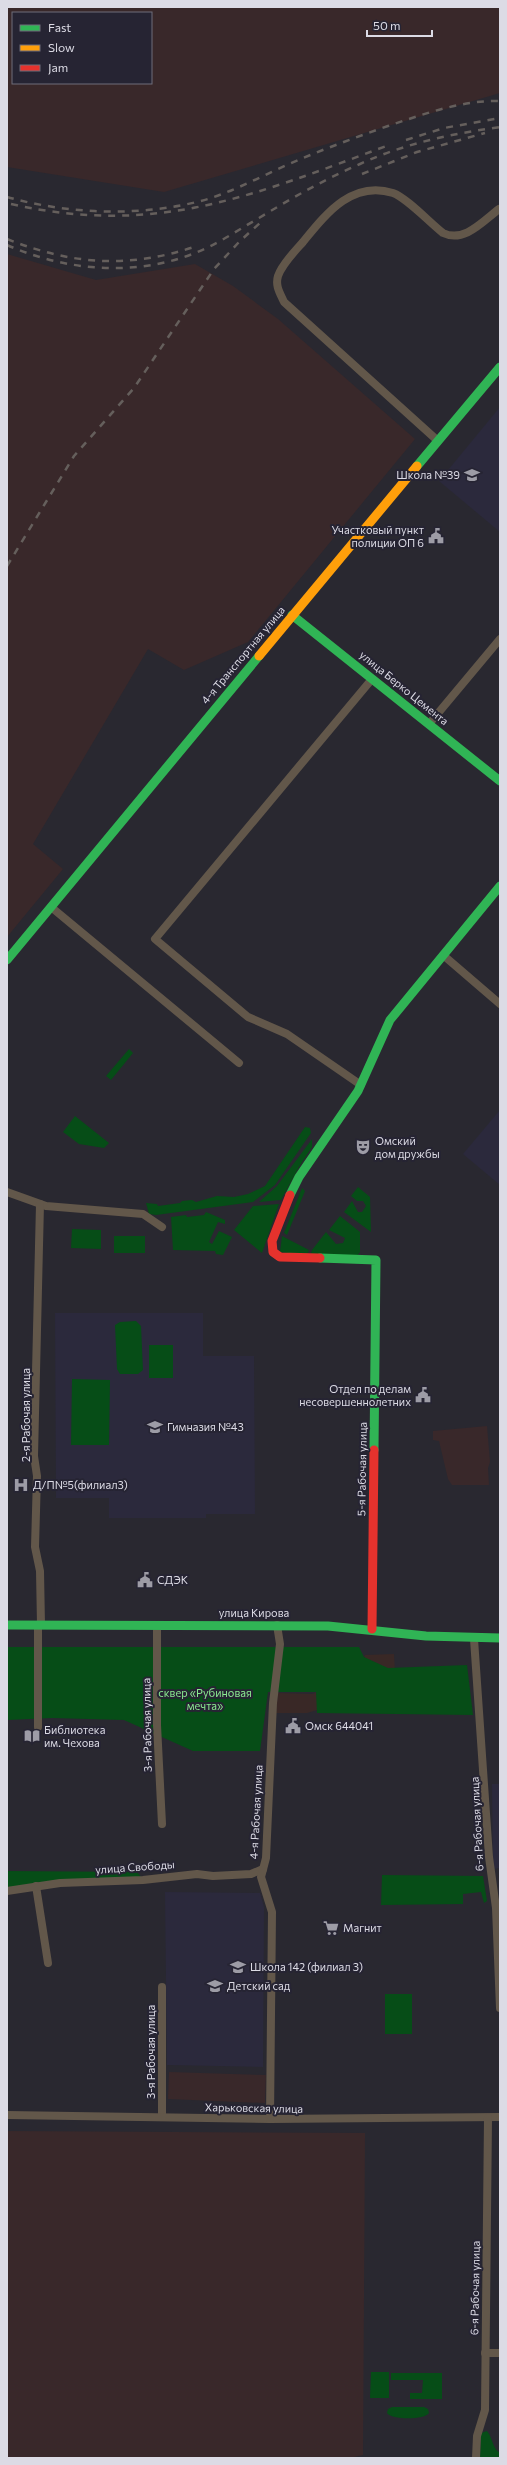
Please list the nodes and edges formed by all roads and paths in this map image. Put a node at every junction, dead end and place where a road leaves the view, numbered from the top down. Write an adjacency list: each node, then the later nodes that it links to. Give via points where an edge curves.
1 (498, 210): 3 (street, via 464,235 452,237 443,233 393,193 376,190 356,193 332,208 278,276 277,288 284,302)
2 (500, 367): 3 (main road, 4-я Транспортная улица)
3 (438, 441): 4 (main road, 4-я Транспортная улица)
4 (292, 615): 6 (main road, улица Берко Цемента); 10 (main road, 4-я Транспортная улица)
5 (500, 639): 7 (street)
6 (372, 679): 7 (main road, улица Берко Цемента); 15 (street, via 155,939 248,1017 287,1034)
7 (429, 724): 8 (main road, улица Берко Цемента)
8 (500, 781)
9 (500, 886): 11 (main road)
10 (51, 906): 12 (main road, 4-я Транспортная улица); 14 (street)
11 (443, 955): 13 (street); 15 (main road, via 390,1020)
12 (7, 960)
13 (500, 1004)
14 (239, 1063)
15 (361, 1085): 23 (main road, 5-я Рабочая улица, via 299,1177 286,1202 272,1242 273,1252 280,1257 376,1260)
16 (7, 1192): 17 (street)
17 (40, 1204): 18 (street, via 143,1214); 20 (street, 2-я Рабочая улица, via 34,1456 37,1476 35,1547 40,1571)
18 (162, 1227)
19 (7, 1625): 20 (main road, улица Кирова)
20 (40, 1625): 21 (main road, улица Кирова); 26 (street, 2-я Рабочая улица)
21 (157, 1625): 22 (main road, улица Кирова); 27 (street, 3-я Рабочая улица, via 157,1725)
22 (277, 1625): 23 (main road, улица Кирова); 28 (street, 4-я Рабочая улица, via 280,1644 273,1703 266,1858)
23 (372, 1629): 25 (main road, улица Кирова)
24 (500, 1638): 25 (main road, улица Кирова)
25 (474, 1639): 33 (street, 6-я Рабочая улица, via 489,1857 496,1908)
26 (38, 1727)
27 (162, 1824)
28 (263, 1869): 29 (street, улица Свободы, via 251,1874 184,1875); 38 (street, 4-я Рабочая улица, via 262,1884 272,1912)
29 (36, 1886): 30 (street, улица Свободы); 31 (street)
30 (7, 1891)
31 (48, 1963)
32 (162, 1987): 36 (street, 3-я Рабочая улица)
33 (500, 2008)
34 (7, 2115): 36 (street, Харьковская улица)
35 (500, 2117): 37 (street, Харьковская улица)
36 (162, 2118): 38 (street, Харьковская улица)
37 (488, 2118): 38 (street, Харьковская улица); 39 (street, 6-я Рабочая улица)
38 (270, 2119)
39 (484, 2353): 40 (street); 41 (street, 6-я Рабочая улица, via 485,2410 477,2436)
40 (500, 2353)
41 (476, 2458)

